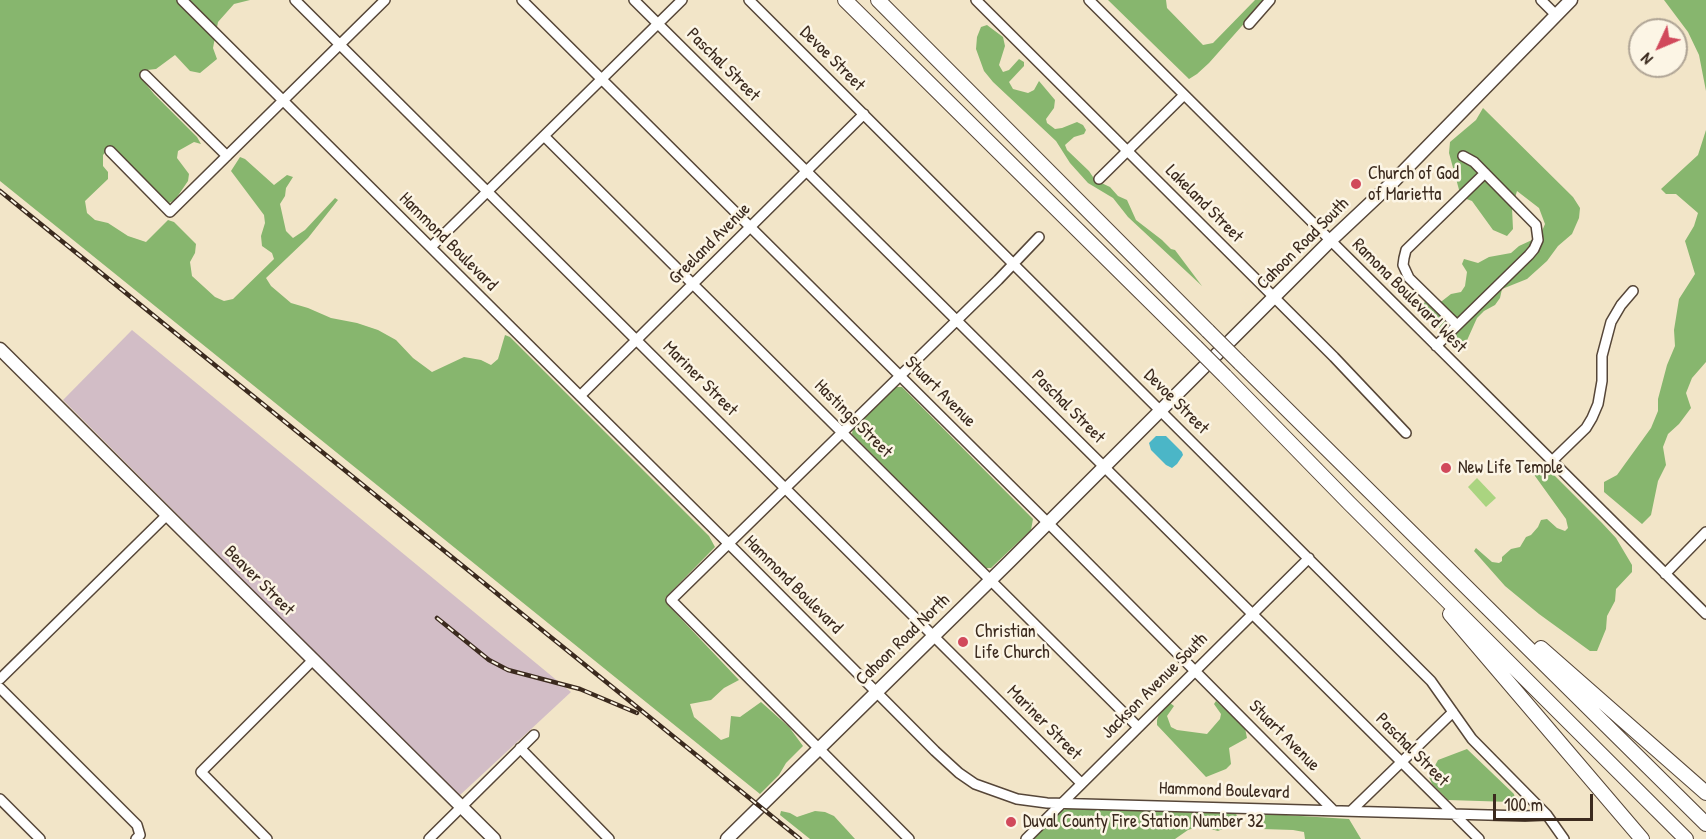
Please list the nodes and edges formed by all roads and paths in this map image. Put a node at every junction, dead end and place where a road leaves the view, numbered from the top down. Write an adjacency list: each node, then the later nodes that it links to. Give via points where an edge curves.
1 (182, 0): 23 (street, Hammond Boulevard)
2 (295, 0): 19 (street, Mariner Street)
3 (385, 0): 19 (street)
4 (522, 0): 21 (street, Stuart Avenue)
5 (634, 0): 17 (street, Paschal Street)
6 (682, 0): 17 (street)
7 (749, 0): 25 (street, Devoe Street)
8 (846, 0): 64 (highway, bridge)
9 (878, 0): 24 (highway)
10 (891, 0): 24 (highway, via 964,79)
11 (1089, 0): 22 (street, Ramona Boulevard West)
12 (1270, 0): 18 (street)
13 (1541, 0): 16 (street)
14 (1571, 0): 16 (main road, Cahoon Road South)
15 (978, 1): 28 (street, Lakeland Street)
16 (1556, 15): 37 (main road, Cahoon Road South, via 1437,139)
17 (658, 24): 21 (street); 31 (street, Paschal Street)
18 (1249, 24)
19 (340, 45): 23 (street); 34 (street, Mariner Street)
20 (145, 75): 29 (street)
21 (602, 79): 26 (street); 35 (street, Stuart Avenue)
22 (1184, 94): 28 (street); 37 (street, Ramona Boulevard West)
23 (283, 101): 29 (street); 38 (street, Hammond Boulevard)
24 (980, 103): 61 (highway, bridge)
25 (864, 114): 31 (street, Greeland Avenue); 39 (street, Devoe Street)
26 (544, 136): 34 (street); 40 (street, Hastings Street)
27 (110, 151): 29 (street, via 171,212)
28 (1127, 151): 33 (street); 42 (street, Lakeland Street)
29 (227, 156)
30 (1463, 156): 32 (street)
31 (807, 171): 35 (street, Greeland Avenue); 43 (street, Paschal Street)
32 (1485, 172): 44 (street, via 1536,225 1538,240 1529,255); 44 (street, via 1407,250 1404,258 1409,278)
33 (1099, 179)
34 (488, 192): 38 (street); 45 (street, Mariner Street)
35 (750, 227): 40 (street, Greeland Avenue); 48 (street, Stuart Avenue)
36 (1035, 240): 39 (street)
37 (1330, 241): 42 (main road, Cahoon Road South); 46 (street, Ramona Boulevard West)
38 (431, 248): 49 (street, Hammond Boulevard)
39 (1013, 263): 43 (street); 50 (street, Devoe Street)
40 (693, 284): 45 (street, Greeland Avenue); 51 (street, Hastings Street)
41 (1633, 291): 53 (street, via 1611,322 1602,356 1598,404 1592,418)
42 (1274, 297): 50 (main road, Cahoon Road South); 52 (street, Lakeland Street)
43 (956, 319): 48 (street); 54 (street, Paschal Street)
44 (1457, 325): 46 (street)
45 (636, 340): 49 (street, Greeland Avenue); 55 (street, Mariner Street)
46 (1436, 346): 53 (street, Ramona Boulevard West)
47 (0, 349): 56 (main road, Beaver Street)
48 (899, 375): 51 (street); 57 (street, Stuart Avenue)
49 (580, 396): 59 (street, Hammond Boulevard)
50 (1161, 410): 54 (main road); 60 (street, Devoe Street)
51 (842, 432): 55 (street); 63 (street, Hastings Street)
52 (1406, 433)
53 (1552, 461): 62 (street, Ramona Boulevard West)
54 (1104, 466): 57 (main road, Cahoon Road North); 65 (street, Paschal Street)
55 (784, 488): 59 (street); 67 (street, Mariner Street)
56 (167, 515): 68 (main road, Beaver Street); 70 (street)
57 (1048, 522): 63 (main road, Cahoon Road North); 69 (street, Stuart Avenue)
58 (1706, 532): 62 (street)
59 (728, 543): 72 (street, Hammond Boulevard); 76 (street, via 671,600)
60 (1309, 558): 65 (street, Jackson Avenue South); 73 (street, Devoe Street, via 1431,681)
61 (1451, 570): 80 (highway); 88 (highway)
62 (1665, 574): 66 (street, Ramona Boulevard West)
63 (990, 579): 67 (main road, Cahoon Road North); 74 (street, Hastings Street)
64 (1427, 580): 100 (highway, via 1450,615); 101 (highway)
65 (1252, 614): 69 (street, Jackson Avenue South); 78 (street, Paschal Street)
66 (1706, 614)
67 (933, 635): 72 (main road, Cahoon Road North); 79 (street, Mariner Street)
68 (313, 660): 83 (main road, Beaver Street); 91 (street, via 201,772)
69 (1195, 670): 74 (street, Jackson Avenue South); 84 (street, Stuart Avenue)
70 (0, 679)
71 (0, 688): 90 (street, via 137,825 140,835)
72 (876, 691): 76 (main road, Cahoon Road North); 82 (street, Hammond Boulevard, via 946,763 975,784 1017,799)
73 (1453, 712): 78 (street); 87 (street, Devoe Street, via 1472,739)
74 (1138, 727): 79 (street, Jackson Avenue South)
75 (534, 735): 77 (street)
76 (819, 747): 95 (main road, Cahoon Road North); 96 (street)
77 (520, 748): 83 (street); 94 (street)
78 (1401, 762): 85 (street); 86 (street, Paschal Street)
79 (1081, 783): 82 (street, Jackson Avenue South)
80 (1706, 793)
81 (0, 799): 89 (street)
82 (1061, 802): 84 (street, Hammond Boulevard); 97 (street, Jackson Avenue South)
83 (461, 806): 92 (street); 93 (main road, Beaver Street)
84 (1333, 810): 85 (street, Hammond Boulevard)
85 (1352, 811): 86 (street, Hammond Boulevard)
86 (1453, 814): 87 (street, Hammond Boulevard); 98 (street, Paschal Street)
87 (1547, 815): 99 (street, Devoe Street)
88 (1706, 824)
89 (40, 839)
90 (136, 839)
91 (267, 839)
92 (429, 839)
93 (494, 839)
94 (609, 839)
95 (727, 839)
96 (909, 839)
97 (1026, 839)
98 (1479, 839)
99 (1564, 839)
100 (1642, 839)
101 (1686, 839)

